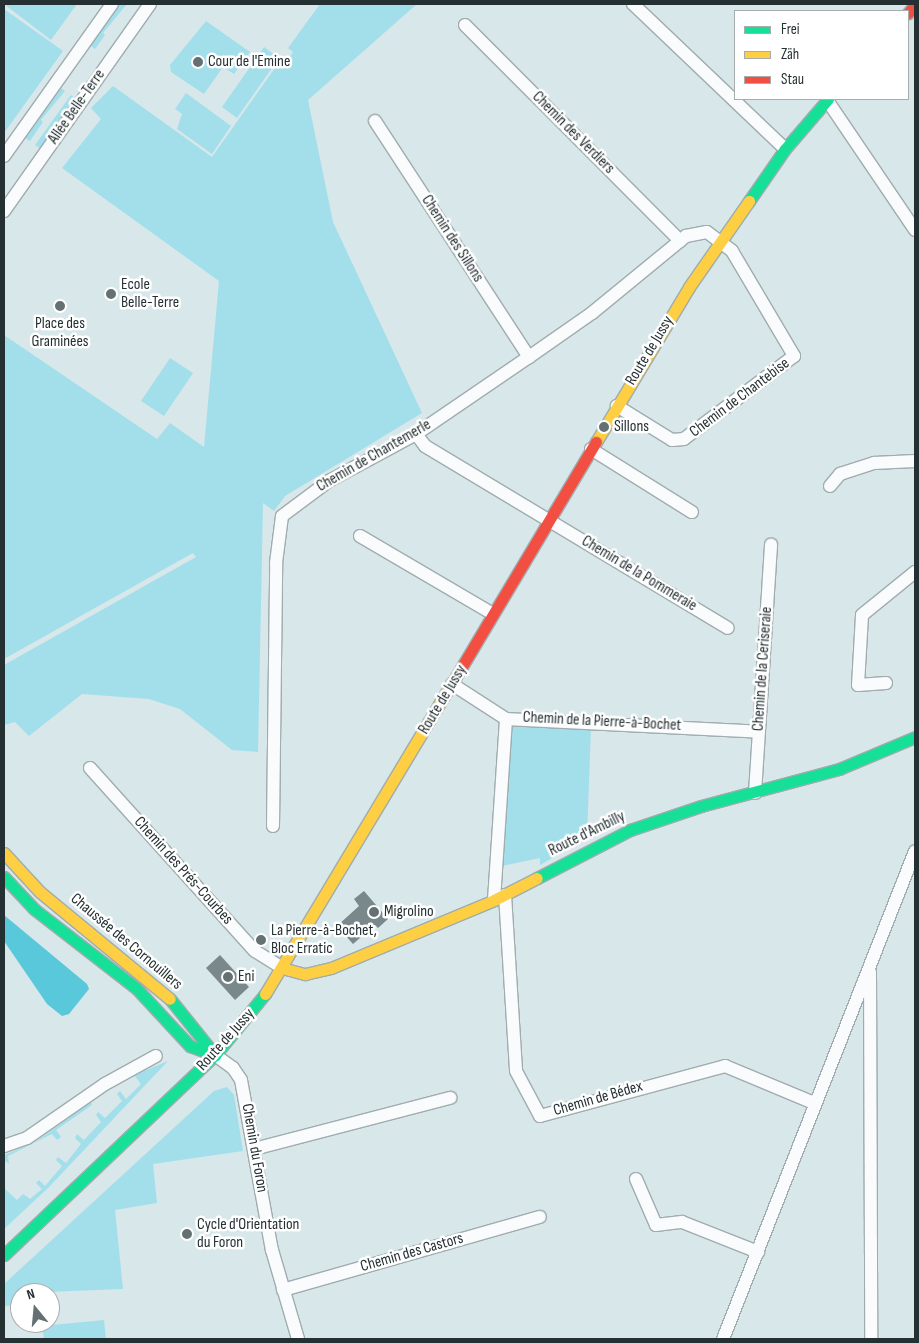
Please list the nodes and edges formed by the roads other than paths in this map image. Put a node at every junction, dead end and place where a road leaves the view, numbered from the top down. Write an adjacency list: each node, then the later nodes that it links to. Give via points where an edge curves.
1 (112, 4): 9 (street, Allée Belle-Terre)
2 (150, 4): 10 (street, Allée Belle-Terre)
3 (632, 4): 8 (street)
4 (466, 25): 13 (street, Chemin des Verdiers)
5 (827, 100): 8 (main road, Route de Jussy)
6 (829, 100): 11 (street, Route de Jussy)
7 (375, 121): 14 (street, Chemin des Sillons)
8 (785, 149): 12 (main road, Route de Jussy)
9 (4, 156)
10 (4, 211)
11 (915, 230)
12 (720, 240): 13 (street, Chemin de Chantemerle, via 698,231); 15 (main road, Route de Jussy); 15 (street, Chemin de Chantebise, via 733,254 794,356 684,439 672,440)
13 (680, 241): 14 (street, Chemin de Chantemerle, via 592,313)
14 (529, 357): 16 (street, Chemin de Chantemerle)
15 (616, 406): 17 (main road, Route de Jussy)
16 (416, 434): 21 (street, Chemin de la Pommeraie, via 422,444); 34 (street, Chemin de Chantemerle, via 329,481 282,516 276,563)
17 (591, 449): 20 (street); 21 (main road, Route de Jussy)
18 (915, 461): 19 (street, via 874,463 840,474)
19 (830, 486)
20 (692, 512)
21 (549, 520): 25 (main road, Route de Jussy); 26 (street, Chemin de la Pommeraie)
22 (360, 536): 25 (street)
23 (771, 545): 30 (street, Chemin de la Ceriseraie)
24 (915, 572): 27 (street, via 862,616 858,685)
25 (493, 614): 28 (main road, Route de Jussy)
26 (728, 628)
27 (886, 683)
28 (452, 684): 29 (street); 40 (main road, Route de Jussy)
29 (506, 719): 30 (street, Chemin de la Pierre-à-Bochet); 38 (street, Chemin de la Pierre-à-Bochet)
30 (760, 732): 33 (street, Chemin de la Ceriseraie)
31 (915, 737): 33 (main road, Route d'Ambilly, via 839,770)
32 (90, 768): 40 (street, Chemin des Prés-Courbes, via 255,951)
33 (755, 793): 38 (main road, Route d'Ambilly, via 701,806 630,830)
34 (273, 826)
35 (915, 851): 39 (street)
36 (4, 853): 41 (main road, Chaussée des Cornouillers, via 40,892 168,997)
37 (4, 877): 41 (main road, Chaussée des Cornouillers, via 34,909 137,989 190,1046)
38 (500, 897): 40 (main road, Route d'Ambilly, via 331,968 305,974); 44 (street, Chemin de Bédex, via 516,1071 540,1116 725,1066)
39 (870, 964): 44 (street); 54 (street)
40 (282, 968): 41 (main road, Route de Jussy, via 244,1024)
41 (215, 1055): 46 (street, Chemin du Foron, via 233,1068 241,1080); 50 (main road, Route de Jussy)
42 (156, 1056): 45 (street, via 120,1074 27,1138)
43 (450, 1098): 46 (street)
44 (814, 1103): 49 (street)
45 (4, 1146)
46 (254, 1149): 51 (street, Chemin du Foron)
47 (636, 1179): 49 (street, via 656,1225 682,1222)
48 (540, 1217): 51 (street, Chemin des Castors)
49 (758, 1252): 53 (street)
50 (4, 1255)
51 (283, 1290): 52 (street, Chemin du Foron)
52 (298, 1339)
53 (723, 1339)
54 (871, 1339)

